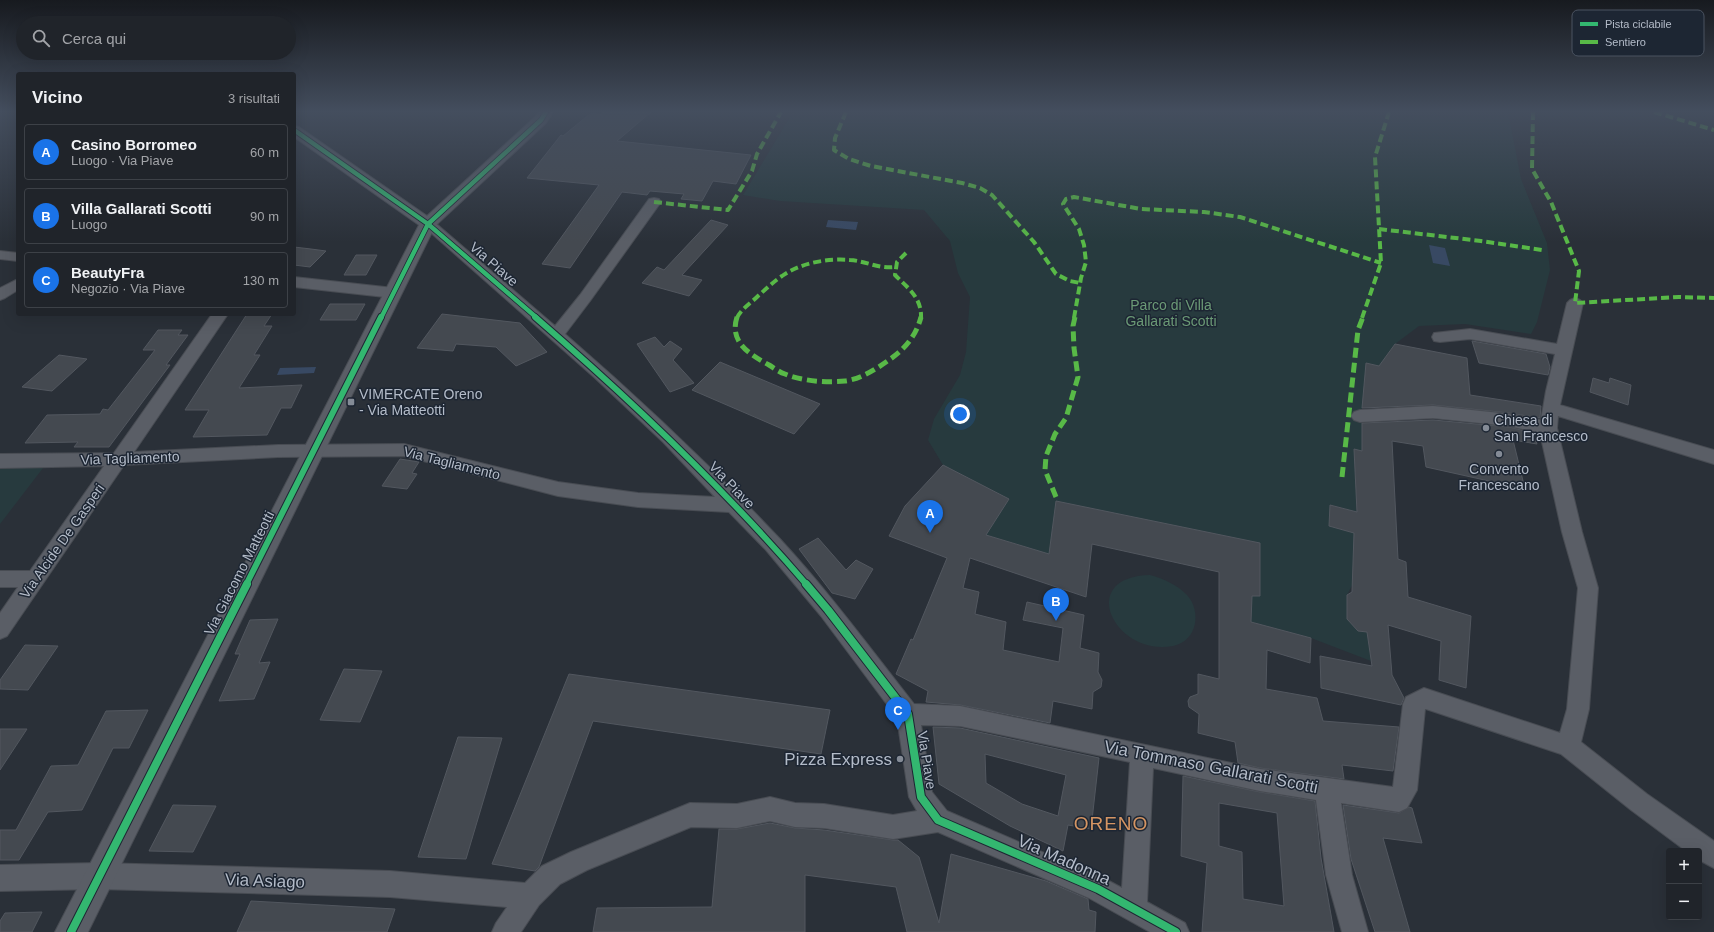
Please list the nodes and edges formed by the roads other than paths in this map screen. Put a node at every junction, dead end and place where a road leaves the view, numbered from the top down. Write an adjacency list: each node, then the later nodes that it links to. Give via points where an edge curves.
1 (330, 155): 4 (street)
2 (502, 155): 4 (street)
3 (654, 202): 13 (street, via 586,298)
4 (428, 224): 9 (street, Via Giacomo Matteotti); 13 (street, Via Piave)
5 (0, 255): 6 (street)
6 (16, 257)
7 (296, 282): 9 (street)
8 (16, 285): 10 (street)
9 (394, 293): 19 (street, Via Giacomo Matteotti)
10 (0, 295)
11 (1575, 303): 15 (street)
12 (219, 316): 21 (street, Via Alcide De Gasperi)
13 (556, 335): 23 (street, Via Piave, via 669,438)
14 (1440, 337): 15 (street, via 1470,334)
15 (1564, 351): 16 (street)
16 (1551, 408): 18 (street); 20 (street)
17 (1360, 416): 18 (street, via 1433,412 1509,420)
18 (1548, 428): 28 (street, via 1588,588 1578,709)
19 (314, 451): 21 (street, Via Tagliamento); 23 (street, Via Tagliamento, via 404,450 558,489 638,500); 33 (street, Via Giacomo Matteotti)
20 (1714, 457)
21 (119, 459): 22 (street, Via Tagliamento); 25 (street, Via Alcide De Gasperi)
22 (0, 461)
23 (734, 505): 27 (street, Via Piave, via 773,545 828,610)
24 (0, 579): 25 (street)
25 (35, 579): 26 (street, Via Alcide De Gasperi)
26 (0, 630)
27 (908, 714): 29 (street, Via Tommaso Gallarati Scotti, via 960,716); 31 (street, Via Piave, via 921,797)
28 (1568, 746): 30 (street, Via Tommaso Gallarati Scotti, via 1424,698 1414,704 1405,790 1398,800); 32 (street, via 1639,802)
29 (1142, 755): 30 (street, Via Tommaso Gallarati Scotti, via 1260,780); 36 (street)
30 (1327, 790): 40 (street, via 1339,875)
31 (938, 820): 35 (street, via 893,827 824,816 795,815 770,809 737,816 690,815 551,875); 36 (street, Via Madonna, via 1098,889)
32 (1714, 856)
33 (99, 876): 34 (street, Via Asiago); 35 (street, Via Asiago, via 390,884); 38 (street, Via Giacomo Matteotti)
34 (0, 878)
35 (530, 896): 39 (street)
36 (1134, 908): 37 (street, Via Madonna)
37 (1174, 931)
38 (71, 932)
39 (505, 932)
40 (1355, 932)

